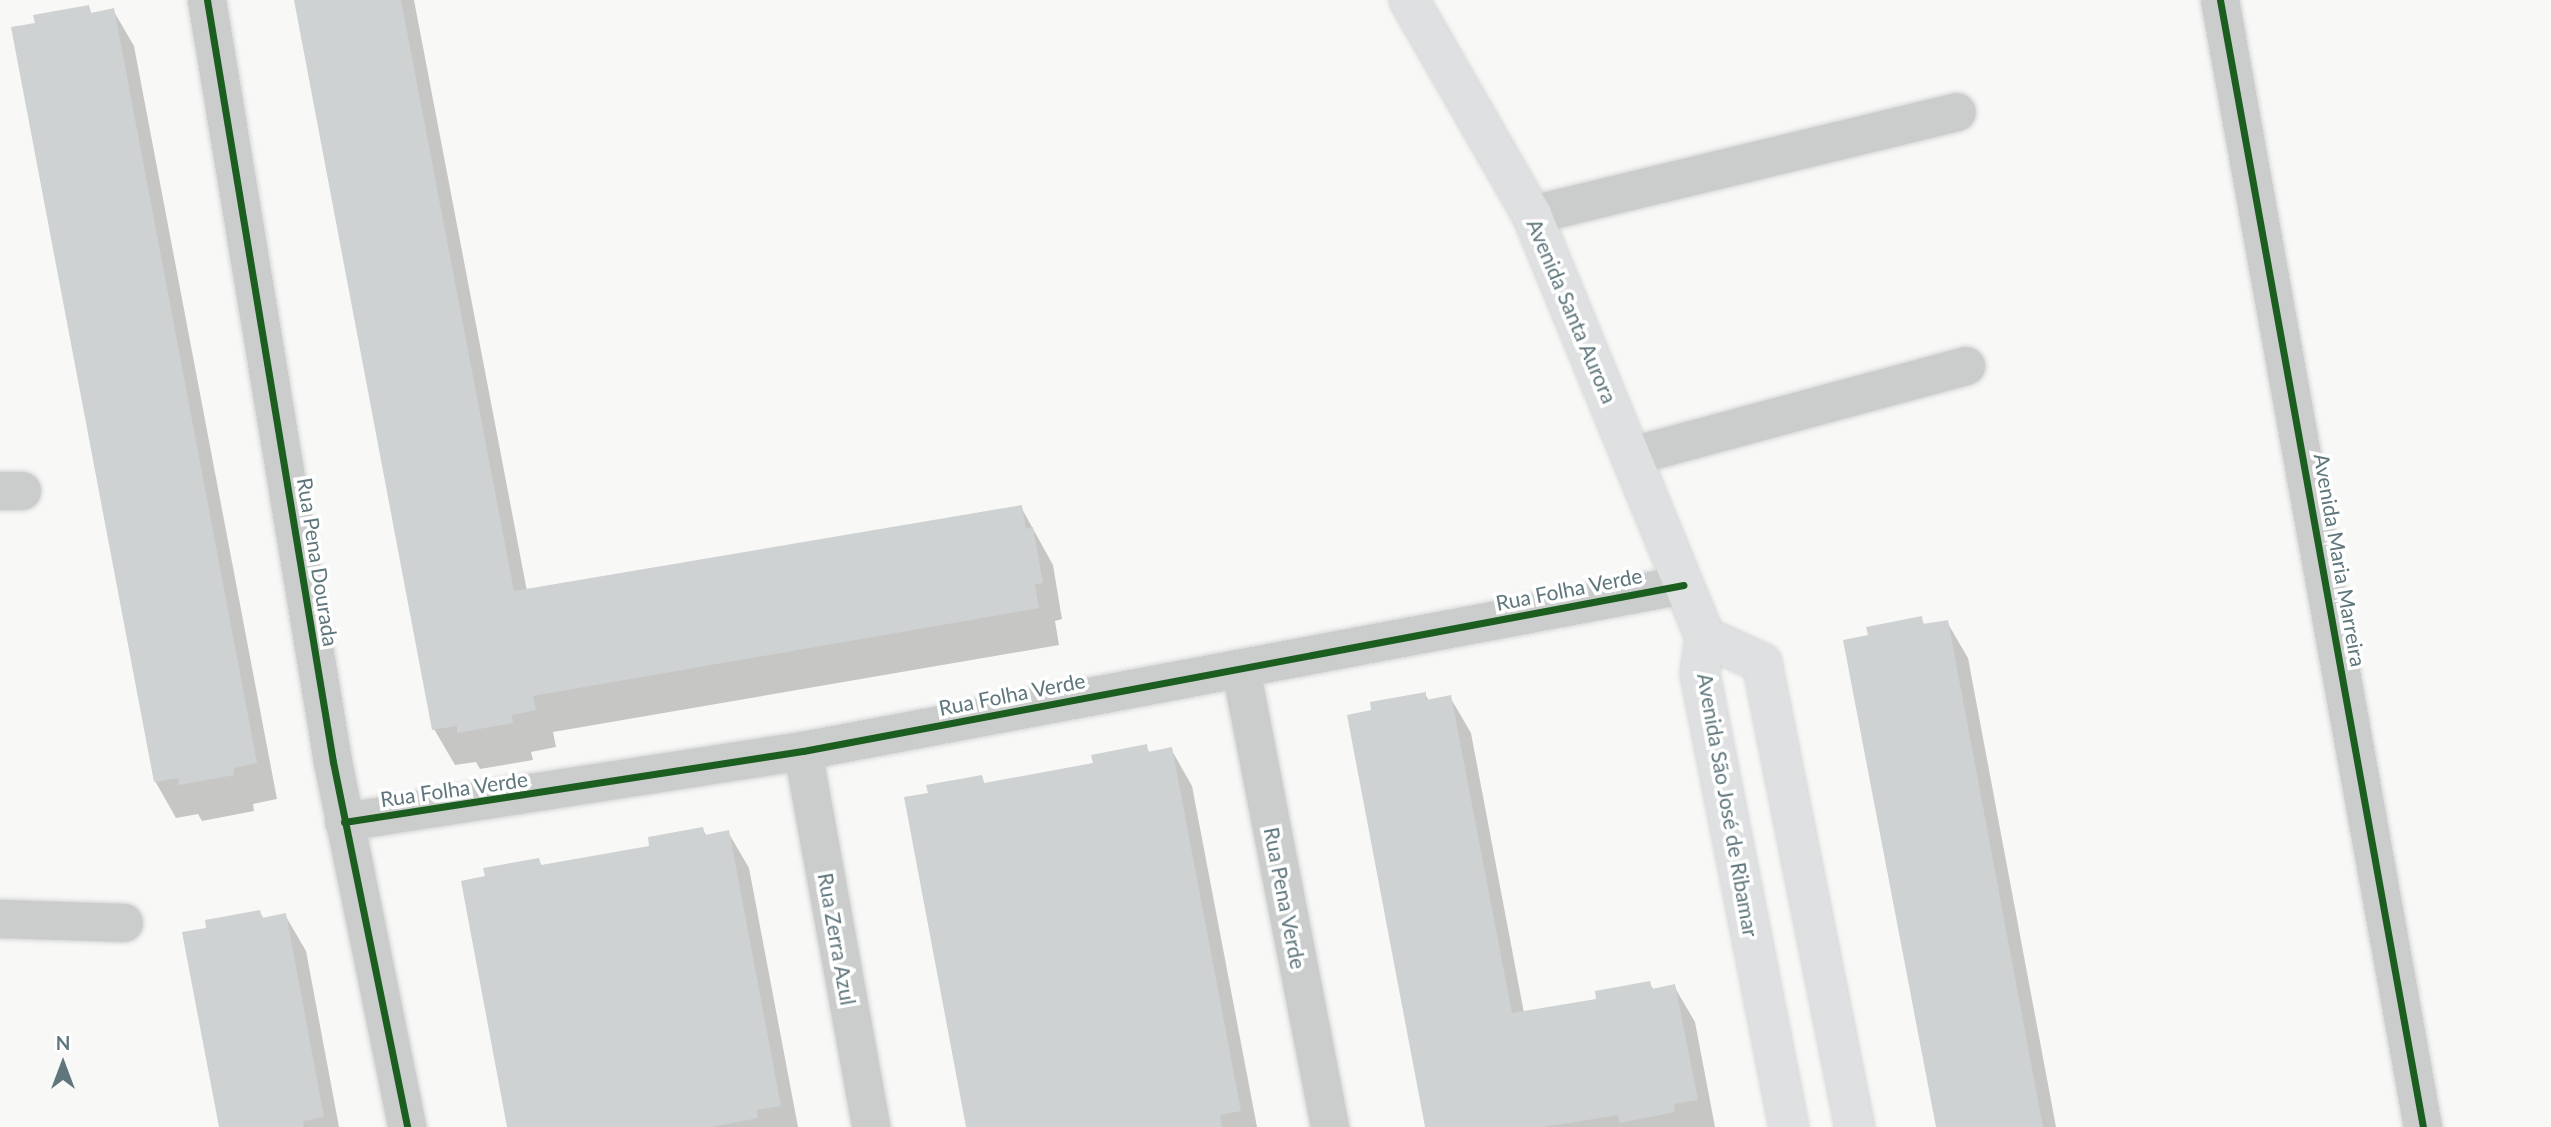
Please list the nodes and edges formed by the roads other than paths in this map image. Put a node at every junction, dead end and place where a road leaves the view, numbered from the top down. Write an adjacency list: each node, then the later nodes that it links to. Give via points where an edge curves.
1 (207, 0): 12 (street, Rua Pena Dourada)
2 (1409, 0): 5 (street, Avenida Santa Aurora)
3 (2220, 0): 20 (street, Avenida Maria Marreira)
4 (1957, 113): 5 (street)
5 (1532, 215): 7 (street, Avenida Santa Aurora)
6 (1966, 366): 7 (street)
7 (1633, 456): 8 (street, Avenida Santa Aurora)
8 (1684, 585): 9 (street, Avenida Santa Aurora); 10 (street, Rua Folha Verde)
9 (1705, 636): 18 (street, Avenida São José de Ribamar, via 1700,674); 19 (street, Avenida São José de Ribamar, via 1762,663)
10 (1241, 669): 11 (street, Rua Folha Verde); 17 (street, Rua Pena Verde)
11 (803, 751): 12 (street, Rua Folha Verde); 16 (street, Rua Zerra Azul)
12 (344, 822): 15 (street, Rua Pena Dourada)
13 (0, 919): 14 (street)
14 (124, 923)
15 (407, 1127)
16 (871, 1127)
17 (1330, 1127)
18 (1789, 1127)
19 (1854, 1127)
20 (2423, 1127)

